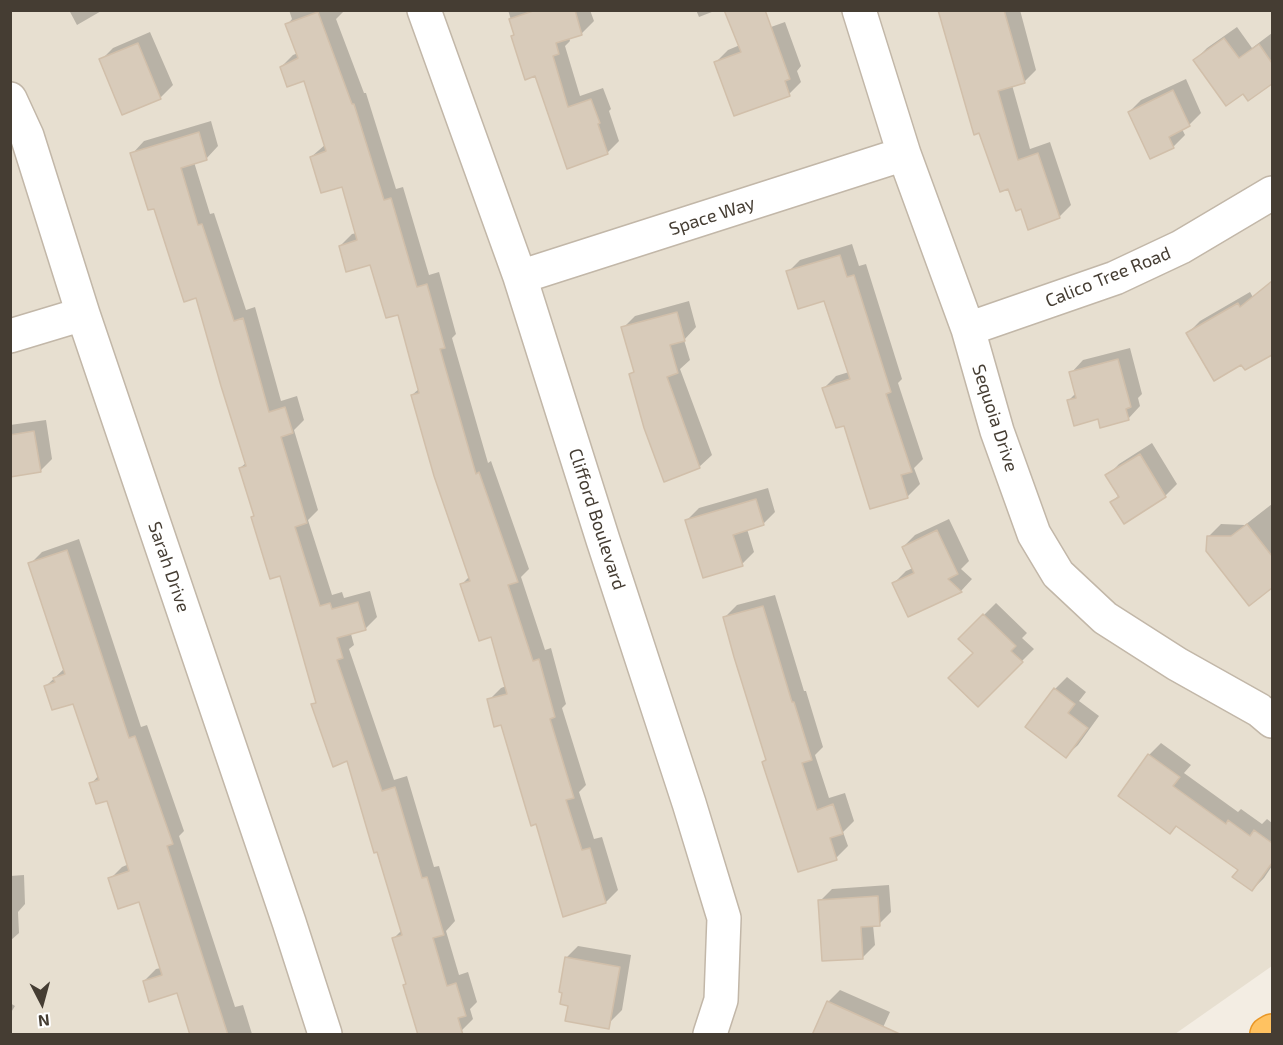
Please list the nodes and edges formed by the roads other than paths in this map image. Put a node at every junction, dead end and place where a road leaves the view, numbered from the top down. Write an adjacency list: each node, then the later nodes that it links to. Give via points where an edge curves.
1 (424, 10): 6 (street, Clifford Boulevard)
2 (859, 10): 4 (street, Sequoia Drive)
3 (10, 99): 7 (street, Sarah Drive, via 27,136)
4 (904, 154): 6 (street, Space Way); 8 (street, Sequoia Drive)
5 (1272, 193): 8 (street, Calico Tree Road, via 1181,247 1115,278)
6 (520, 277): 13 (street, Clifford Boulevard, via 724,918 721,1000)
7 (83, 314): 9 (street); 12 (street, Sarah Drive)
8 (968, 329): 10 (street, Sequoia Drive, via 997,431 1034,534 1058,574 1105,618 1177,664)
9 (10, 336)
10 (1268, 709)
11 (1272, 1031): 14 (highway)
12 (325, 1035)
13 (710, 1035)
14 (1267, 1035)

